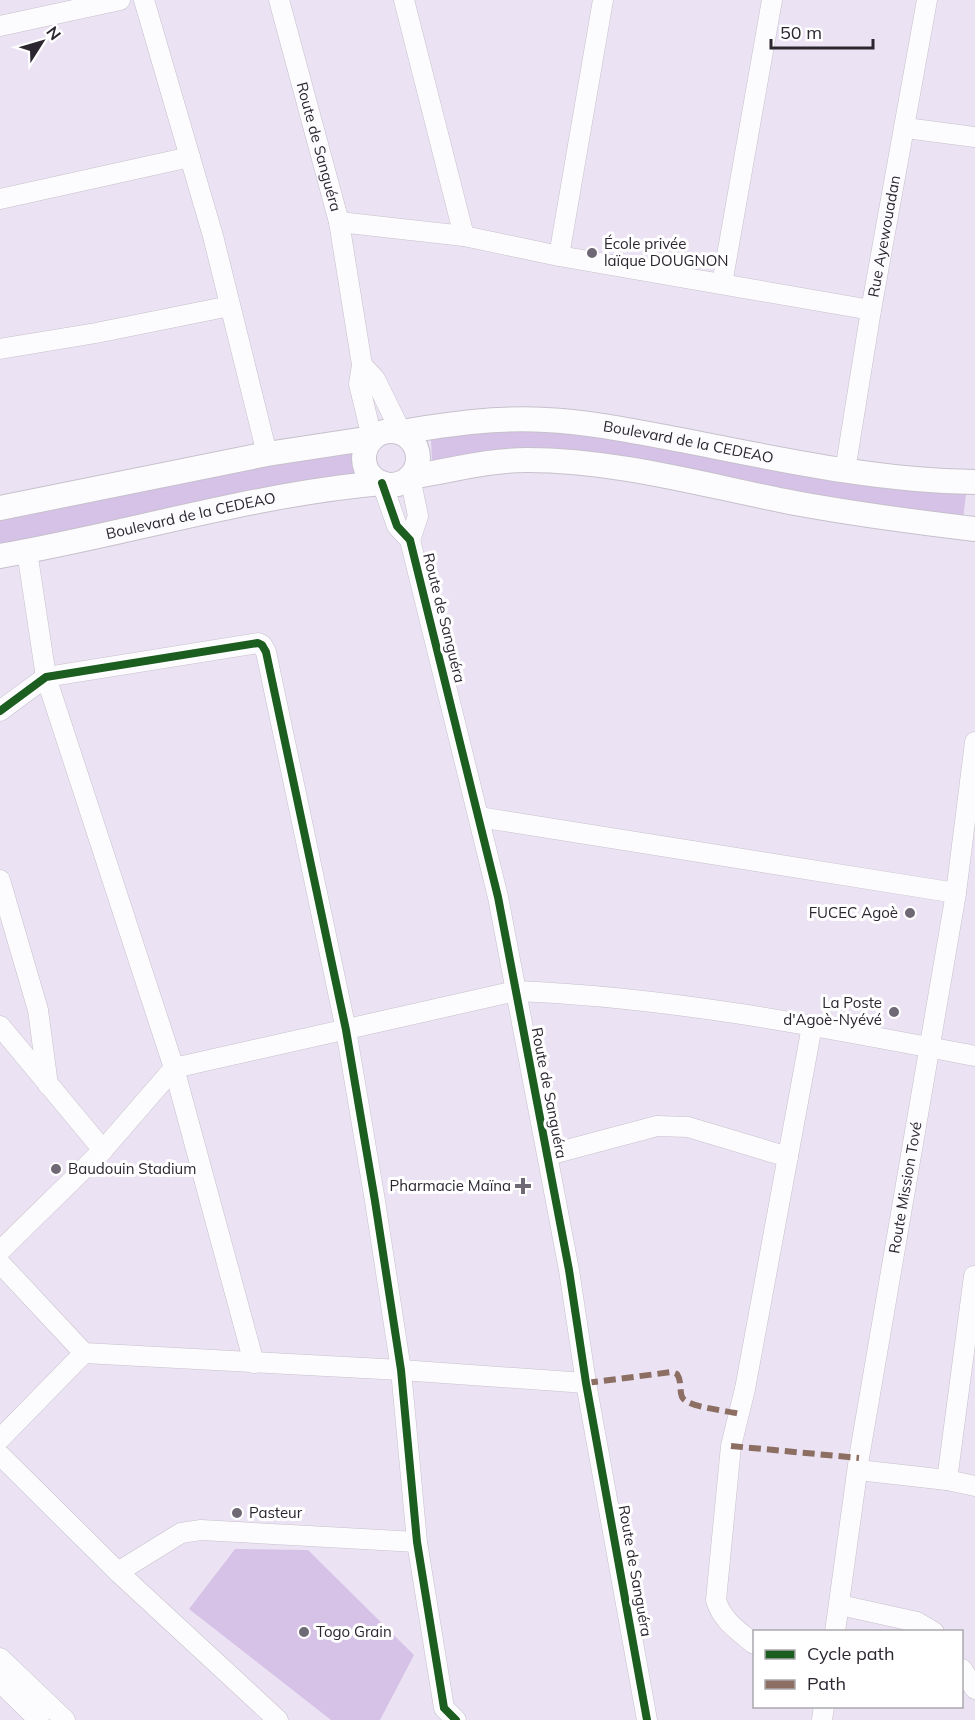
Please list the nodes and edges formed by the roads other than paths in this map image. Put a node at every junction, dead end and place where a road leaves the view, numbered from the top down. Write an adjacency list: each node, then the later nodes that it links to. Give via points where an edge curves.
1 (120, 0): 8 (street)
2 (144, 0): 11 (street)
3 (279, 0): 13 (street, Route de Sanguéra)
4 (404, 0): 14 (street)
5 (603, 0): 15 (street)
6 (772, 0): 16 (street)
7 (927, 0): 9 (street, Rue Ayewouadan)
8 (0, 26)
9 (906, 128): 10 (street); 18 (street, Rue Ayewouadan)
10 (975, 138)
11 (190, 157): 12 (street); 17 (street)
12 (0, 199)
13 (339, 222): 14 (street); 20 (street, Route de Sanguéra)
14 (464, 236): 15 (street)
15 (559, 256): 16 (street)
16 (722, 284): 18 (street)
17 (230, 306): 19 (street); 23 (street)
18 (871, 310): 24 (street, Rue Ayewouadan)
19 (0, 349)
20 (362, 365): 21 (street, Route de Sanguéra, via 375,379); 22 (street, Route de Sanguéra, via 359,384)
21 (401, 432): 22 (main road, via 386,431); 24 (main road, Boulevard de la CEDEAO, via 461,422 548,420 602,426); 25 (main road, via 413,441 418,456)
22 (372, 438): 23 (main road); 27 (main road, via 364,459 369,474)
23 (267, 454): 28 (main road)
24 (845, 471): 26 (main road, Boulevard de la CEDEAO)
25 (410, 477): 27 (main road, via 397,484); 29 (main road, via 500,462 575,463 661,475 796,503); 30 (street, Route de Sanguéra, via 418,516)
26 (975, 482)
27 (382, 483): 30 (street, Route de Sanguéra, via 397,526); 31 (main road, Boulevard de la CEDEAO, via 339,487)
28 (0, 508)
29 (975, 529)
30 (410, 540): 36 (street, Route de Sanguéra)
31 (27, 551): 32 (main road, Boulevard de la CEDEAO); 33 (street)
32 (0, 556)
33 (46, 677): 34 (street); 42 (street, via 262,645); 45 (street)
34 (0, 711)
35 (975, 742): 38 (street, Route Mission Tové)
36 (479, 817): 38 (street); 39 (street, Route de Sanguéra)
37 (0, 880): 46 (street, via 38,1010)
38 (956, 893): 43 (street, Route Mission Tové)
39 (516, 991): 41 (street, via 618,998); 42 (street); 48 (street, Route de Sanguéra)
40 (0, 1026): 46 (street)
41 (812, 1026): 43 (street); 49 (street)
42 (346, 1030): 45 (street); 55 (street)
43 (929, 1047): 44 (street); 59 (street, Route Mission Tové)
44 (975, 1056)
45 (174, 1068): 47 (street); 54 (street)
46 (48, 1085): 47 (street)
47 (102, 1150): 50 (street)
48 (548, 1155): 49 (street, via 672,1125); 56 (street, Route de Sanguéra)
49 (788, 1157): 67 (street, via 731,1446 716,1600 728,1623)
50 (0, 1251)
51 (0, 1263): 53 (street)
52 (974, 1276): 60 (street)
53 (84, 1353): 54 (street); 57 (street)
54 (254, 1363): 55 (street)
55 (401, 1370): 56 (street); 62 (street)
56 (586, 1383): 76 (street, Route de Sanguéra)
57 (0, 1439)
58 (0, 1455): 63 (street)
59 (858, 1470): 60 (street); 64 (street, Route Mission Tové)
60 (947, 1480): 61 (street)
61 (975, 1486)
62 (417, 1542): 63 (street, via 201,1530 181,1533); 72 (street)
63 (118, 1572): 75 (street)
64 (840, 1605): 65 (street, Route Mission Tové); 66 (street, via 917,1622)
65 (835, 1630)
66 (931, 1630)
67 (753, 1643)
68 (0, 1658): 74 (street)
69 (963, 1671): 71 (street)
70 (0, 1682): 73 (street)
71 (975, 1689)
72 (444, 1716)
73 (39, 1720)
74 (64, 1720)
75 (278, 1720)
76 (647, 1720)

